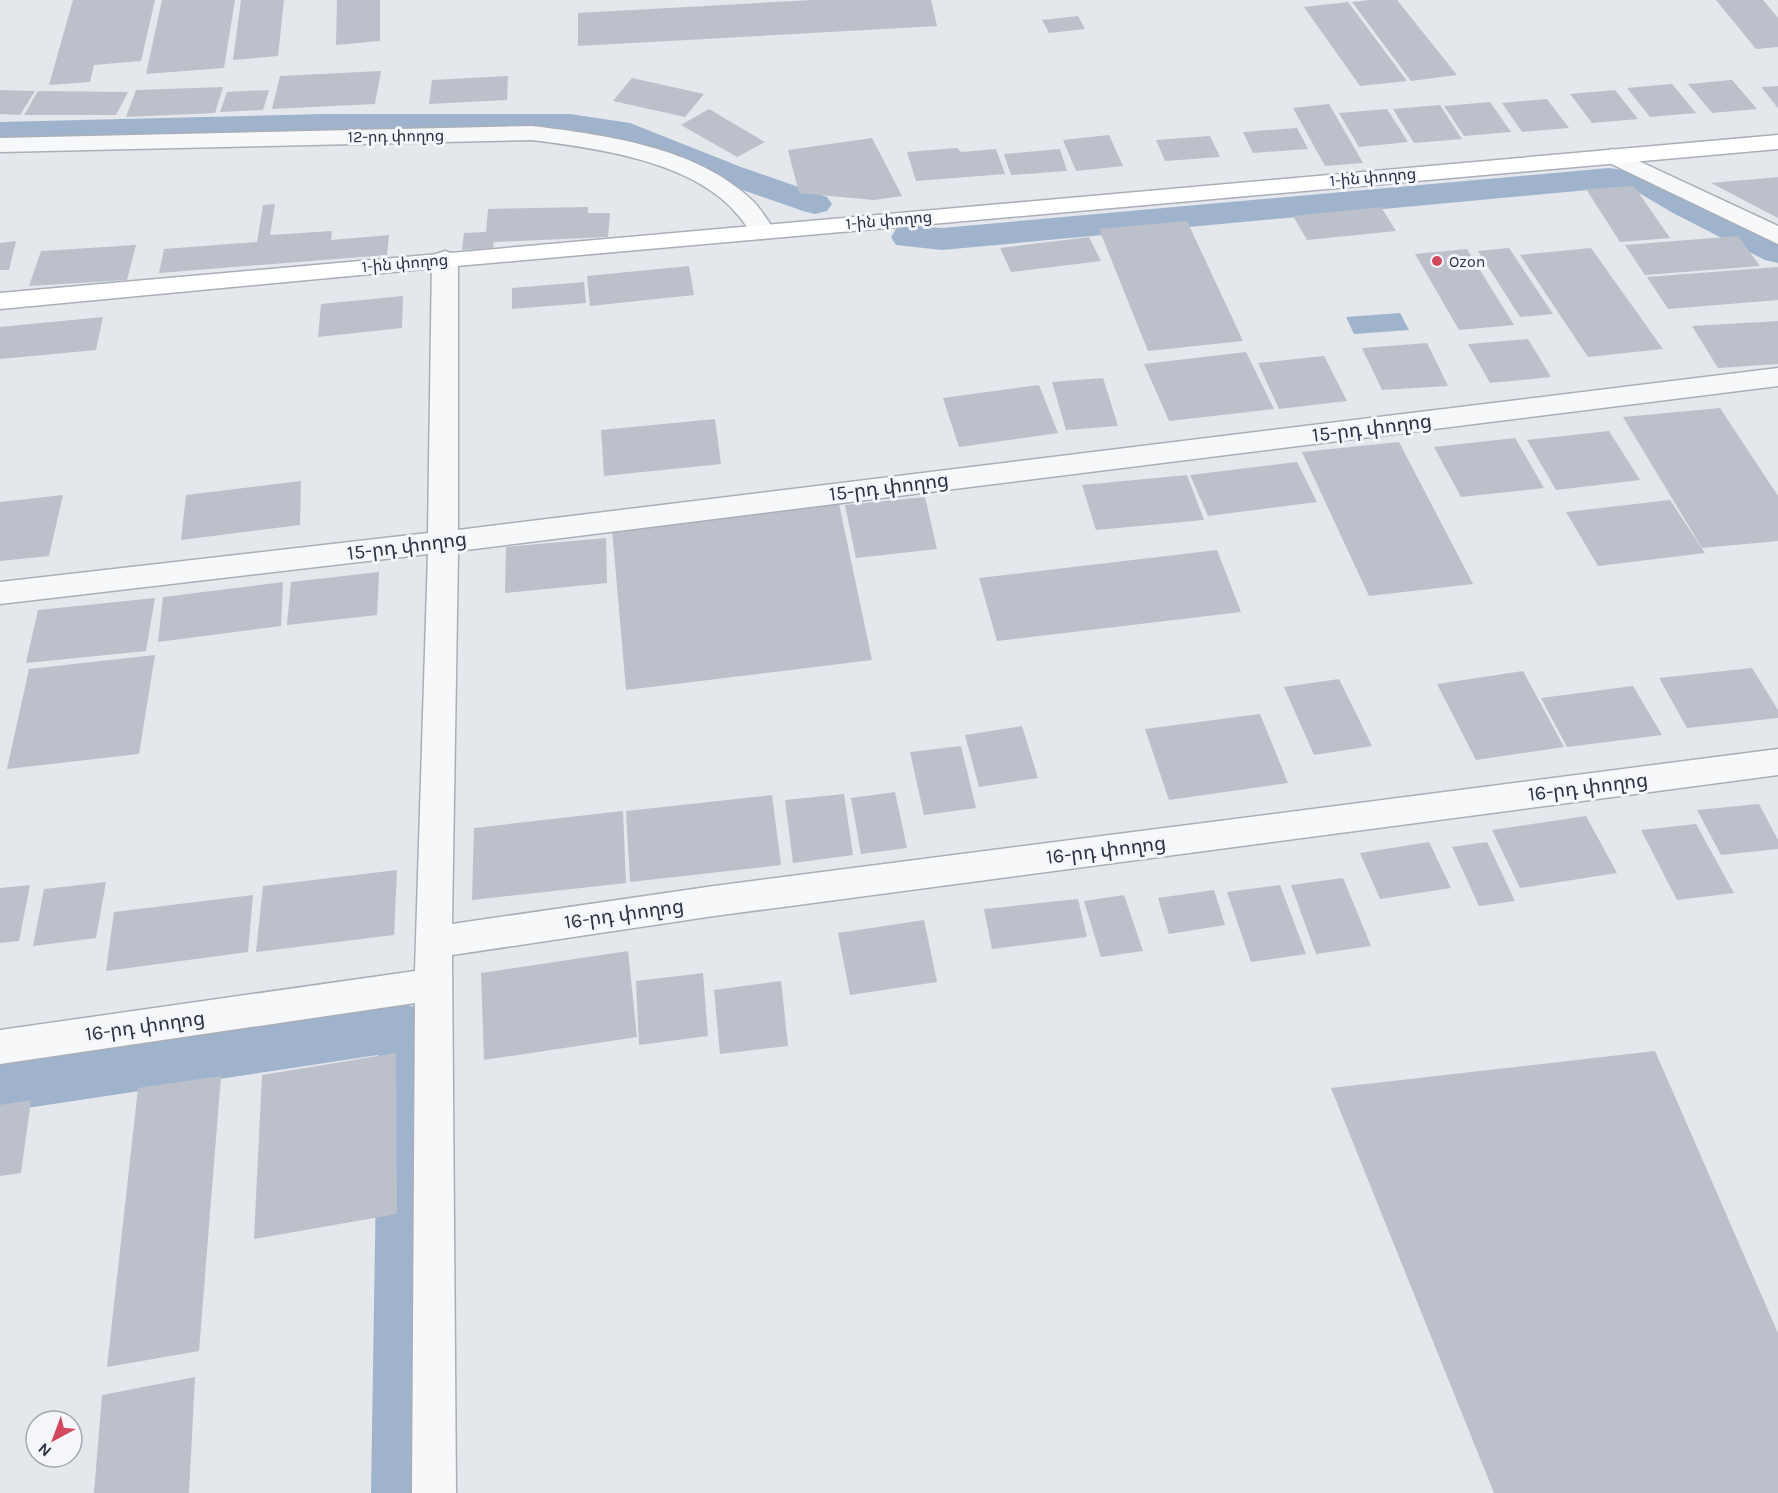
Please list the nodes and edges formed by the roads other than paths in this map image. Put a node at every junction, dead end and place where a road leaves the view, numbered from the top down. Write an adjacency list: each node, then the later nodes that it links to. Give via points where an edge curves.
1 (1778, 142): 3 (main road, 1-ին փողոց)
2 (0, 145): 4 (street, 12-րդ փողոց, via 532,133 595,140 659,159 714,183 752,212)
3 (1613, 156): 4 (main road, 1-ին փողոց); 5 (street)
4 (762, 231): 6 (main road, 1-ին փողոց)
5 (1778, 236)
6 (445, 259): 7 (main road, 1-ին փողոց); 9 (street)
7 (0, 301)
8 (1778, 378): 9 (street, 15-րդ փողոց)
9 (443, 542): 10 (street, 15-րդ փողոց); 12 (street)
10 (0, 593)
11 (1778, 762): 12 (street, 16-րդ փողոց, via 714,901)
12 (434, 942): 13 (street)
13 (433, 984): 14 (street, 16-րդ փողոց); 15 (street)
14 (0, 1047)
15 (434, 1493)

